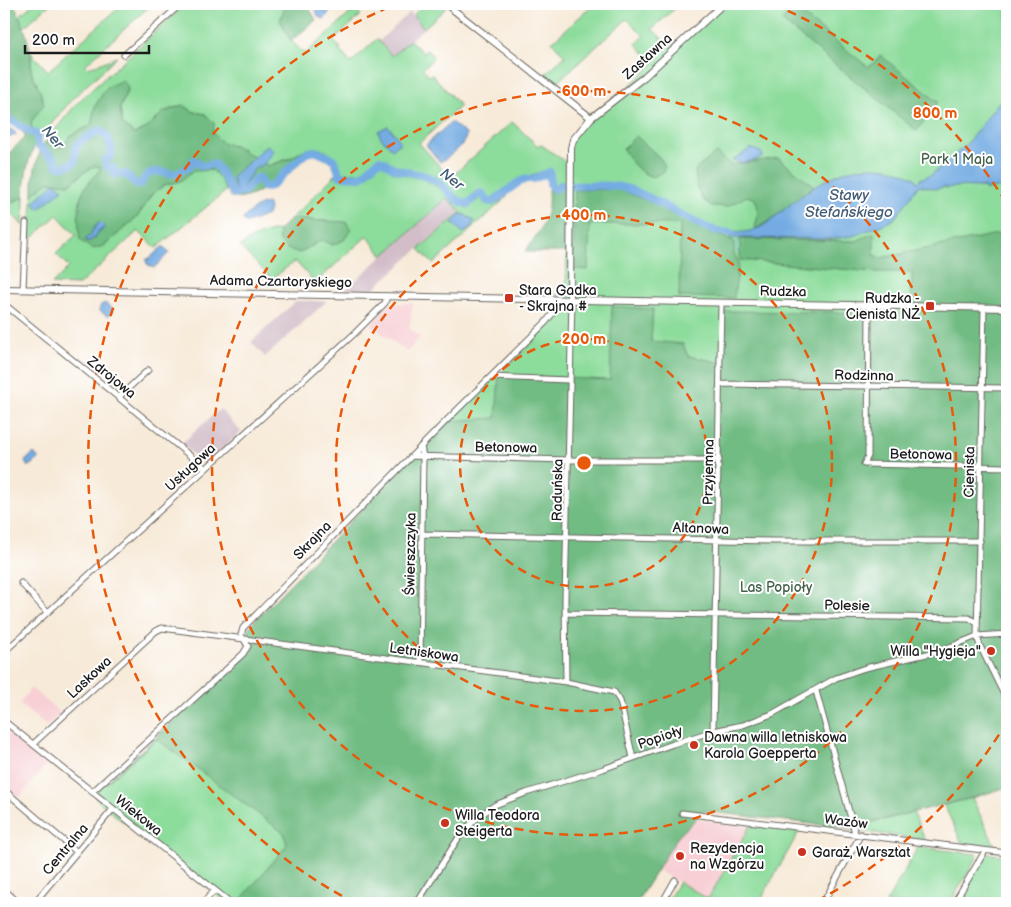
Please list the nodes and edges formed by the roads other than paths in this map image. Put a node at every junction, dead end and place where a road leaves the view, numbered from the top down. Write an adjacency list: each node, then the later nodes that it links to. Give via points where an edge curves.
1 (181, 4): 4 (street)
2 (446, 4): 5 (street)
3 (723, 4): 5 (street, Zastawna, via 644,77)
4 (124, 55)
5 (591, 118): 11 (street, Zastawna, via 572,143)
6 (26, 223): 8 (street)
7 (4, 289): 8 (street, Adama Czartoryskiego)
8 (23, 289): 9 (street, Adama Czartoryskiego)
9 (387, 296): 10 (street, Adama Czartoryskiego); 32 (street, Usługowa, via 385,303 354,334)
10 (558, 299): 11 (street, Rudzka); 18 (street, Skrajna, via 546,322)
11 (571, 299): 12 (street, Rudzka); 19 (street, Raduńska)
12 (722, 303): 14 (street, Rudzka); 20 (street, Przyjemna)
13 (4, 304): 24 (street, Zdrojowa)
14 (869, 305): 15 (street, Rudzka); 21 (street)
15 (984, 308): 16 (street, Rudzka); 22 (street, Cienista)
16 (1007, 308)
17 (148, 370): 24 (street)
18 (490, 377): 19 (street); 25 (street, Skrajna)
19 (569, 380): 28 (street, Raduńska)
20 (721, 384): 21 (street, Rodzinna); 29 (street, Przyjemna)
21 (869, 386): 22 (street, Rodzinna); 30 (street, Betonowa, via 868,456 864,464)
22 (982, 388): 23 (street, Rodzinna); 30 (street, Cienista)
23 (1007, 388)
24 (119, 397): 32 (street, Zdrojowa)
25 (421, 446): 26 (street, Skrajna); 27 (street, Świerszczyka)
26 (412, 456): 27 (street, Betonowa); 45 (street, Skrajna, via 243,628 241,635)
27 (423, 457): 28 (street, Betonowa); 33 (street, Świerszczyka)
28 (569, 460): 29 (street, Betonowa); 34 (street, Raduńska)
29 (719, 460): 35 (street, Przyjemna)
30 (980, 466): 31 (street, Betonowa); 36 (street, Cienista)
31 (1007, 466)
32 (205, 468): 38 (street, Usługowa)
33 (422, 534): 34 (street, Altanowa); 47 (street, Świerszczyka)
34 (568, 537): 35 (street, Altanowa); 39 (street, Raduńska)
35 (718, 539): 36 (street, Altanowa); 40 (street, Przyjemna)
36 (980, 541): 41 (street, Cienista)
37 (21, 583): 38 (street)
38 (48, 612): 46 (street, Usługowa)
39 (565, 613): 40 (street, Polesie); 48 (street, Raduńska)
40 (716, 615): 41 (street, Polesie, via 969,618); 52 (street, Przyjemna)
41 (977, 623): 44 (street, Cienista)
42 (162, 628): 45 (street, Letniskowa); 53 (street, Laskowa)
43 (1007, 634): 44 (street, Popioły)
44 (977, 636): 49 (street, Popioły, via 940,651 836,678); 50 (street)
45 (245, 640): 47 (street, Letniskowa); 56 (street, Skrajna, via 248,646 244,654)
46 (4, 652)
47 (420, 662): 48 (street, Letniskowa)
48 (566, 682): 54 (street, Letniskowa, via 614,692 620,701)
49 (816, 691): 52 (street, Popioły, via 772,714 743,725); 59 (street)
50 (1007, 701)
51 (4, 721): 53 (street, Wiekowa)
52 (713, 731): 54 (street, Popioły)
53 (33, 744): 56 (street, Wiekowa)
54 (633, 758): 70 (street, Popioły, via 487,809 462,834)
55 (4, 790): 61 (street)
56 (92, 792): 57 (street, Wiekowa)
57 (113, 809): 61 (street, Centralna); 65 (street, Wiekowa)
58 (682, 813): 59 (street, Wazów)
59 (858, 833): 60 (street, Wazów); 72 (street)
60 (985, 851): 62 (street, Wazów); 73 (street)
61 (77, 852): 66 (street, Centralna)
62 (1007, 853)
63 (675, 880): 71 (street)
64 (4, 890): 67 (street)
65 (215, 890): 68 (street); 69 (street, Wiekowa)
66 (36, 902)
67 (19, 903)
68 (203, 903)
69 (231, 903)
70 (417, 903)
71 (662, 903)
72 (823, 903)
73 (954, 903)

